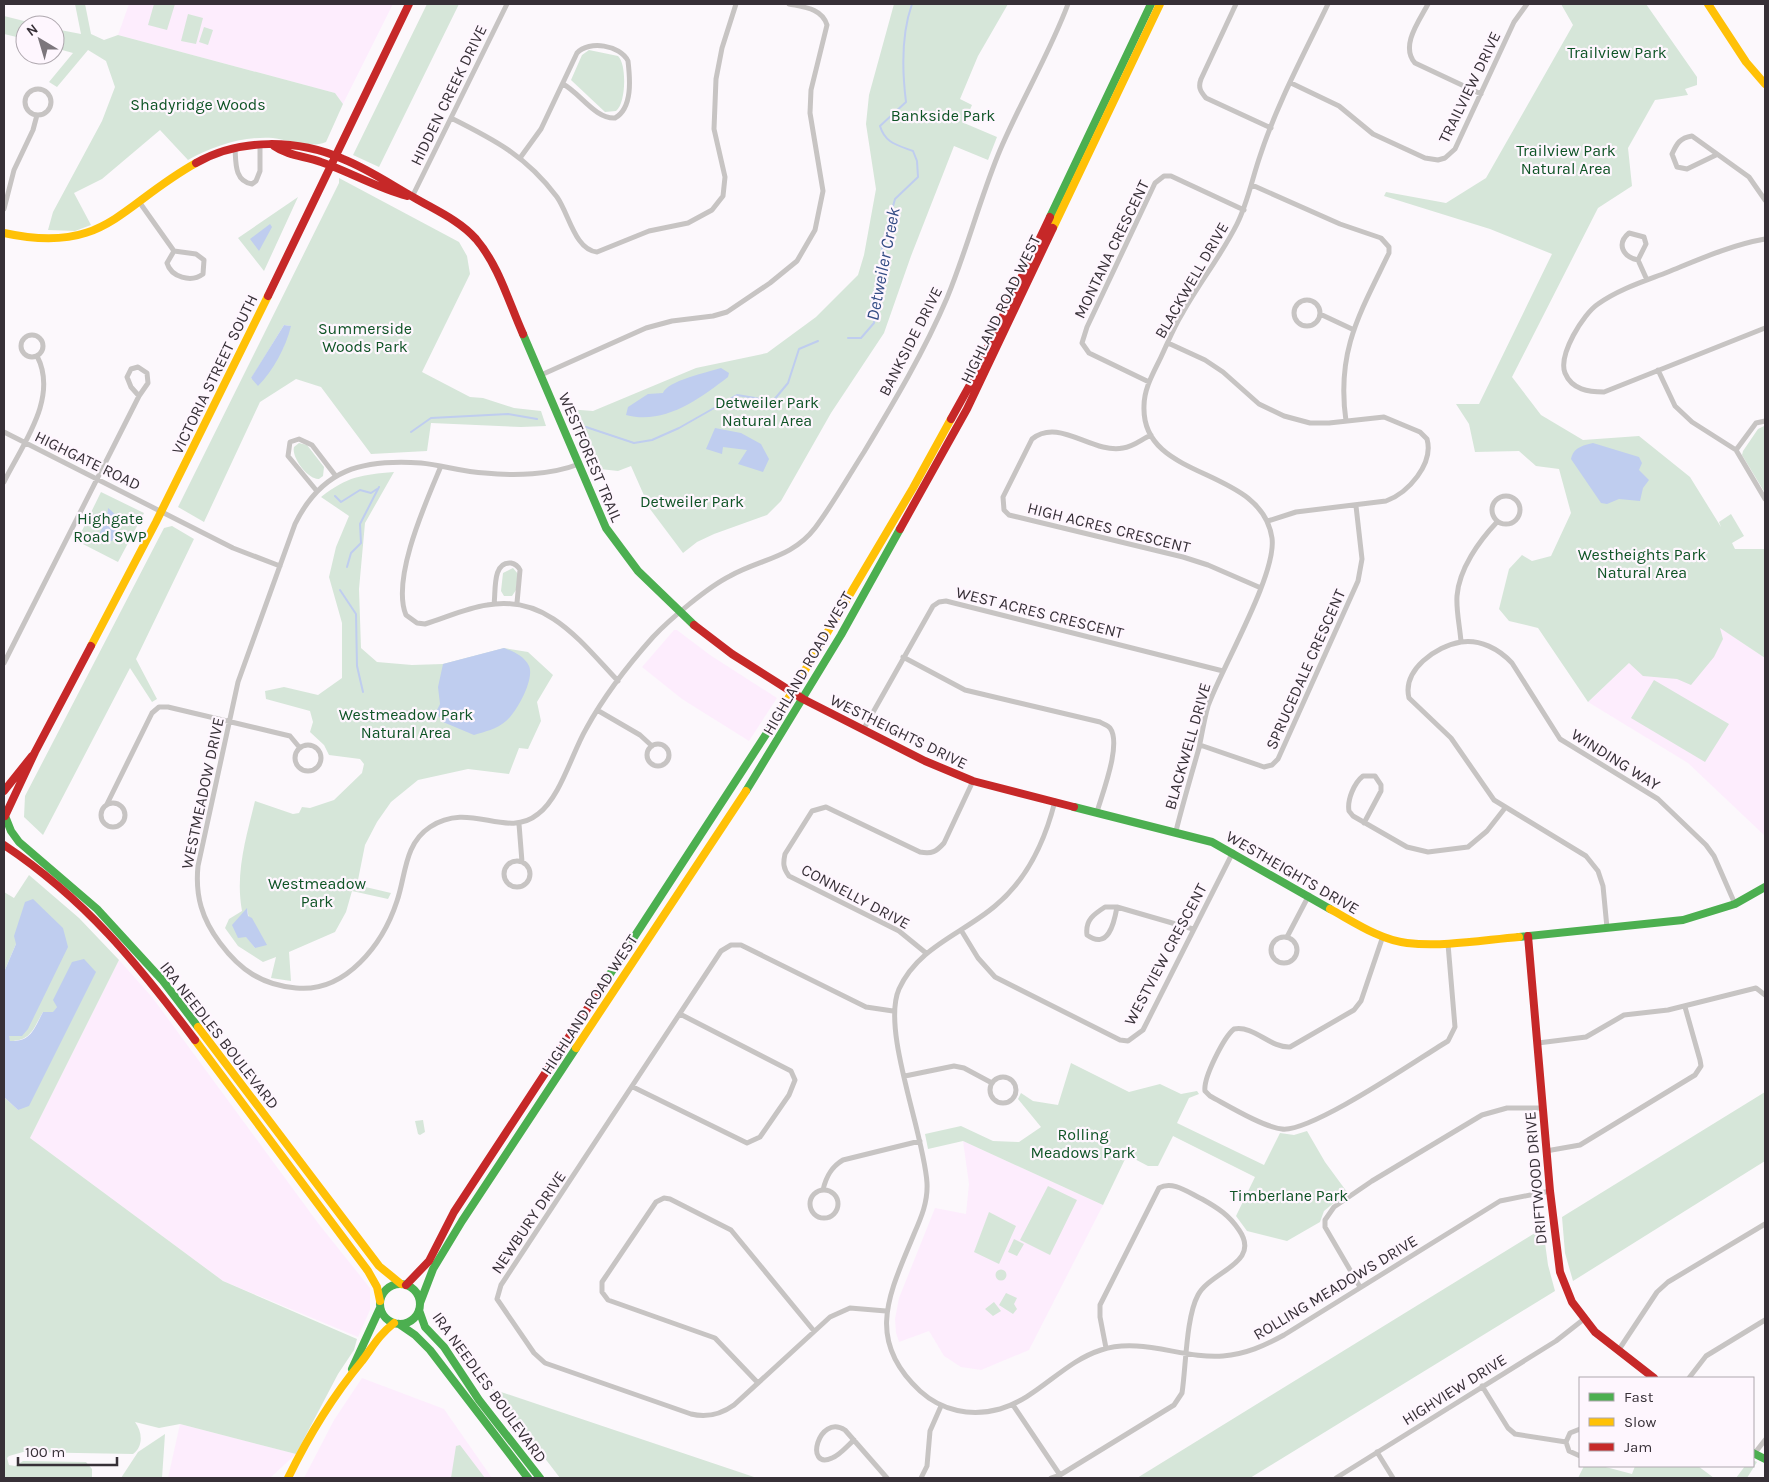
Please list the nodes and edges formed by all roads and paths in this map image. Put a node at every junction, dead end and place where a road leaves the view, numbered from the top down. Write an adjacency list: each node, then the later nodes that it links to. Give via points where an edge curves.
1 (409, 4): 23 (main road, VICTORIA STREET SOUTH)
2 (507, 4): 18 (street, HIDDEN CREEK DRIVE)
3 (736, 4): 25 (street, via 716,79 714,129 725,186 723,196 712,210 688,223 649,230 591,252 579,242 557,198)
4 (788, 4): 44 (street, via 817,12 826,25 811,90 810,113 823,191 815,230 808,246 792,266 727,312 646,328)
5 (1068, 4): 68 (street, BANKSIDE DRIVE, via 1001,149 934,326 898,396 830,507 813,531 792,550 721,580)
6 (1150, 4): 74 (main road, HIGHLAND ROAD WEST, via 959,406)
7 (1160, 4): 75 (main road, HIGHLAND ROAD WEST, via 967,410)
8 (1236, 4): 19 (street, via 1199,85 1206,98)
9 (1328, 4): 13 (street, BLACKWELL DRIVE)
10 (1428, 4): 16 (street, via 1409,46 1410,58)
11 (1527, 4): 16 (street, TRAILVIEW DRIVE, via 1514,22)
12 (1708, 4): 15 (main road, via 1746,62)
13 (1291, 83): 16 (street, TRAILVIEW DRIVE, via 1339,106 1373,134 1425,158 1438,160 1446,158 1455,149); 19 (street, BLACKWELL DRIVE)
14 (563, 84): 14 (street, via 578,54 586,46 619,50 628,61 628,103 615,118 603,116); 25 (street, via 541,129)
15 (1765, 84)
16 (1481, 94)
17 (37, 115): 17 (street, via 46,113 51,102 49,95 40,90 32,91 26,100 27,108); 31 (street, via 14,170)
18 (451, 118): 25 (street, via 503,144); 28 (street, HIDDEN CREEK DRIVE)
19 (1271, 128): 27 (street, BLACKWELL DRIVE)
20 (260, 146): 21 (main road, WESTFOREST TRAIL); 22 (main road, WESTFOREST TRAIL); 22 (street, via 260,171 252,184 242,181 239,176)
21 (274, 146): 23 (main road, WESTFOREST TRAIL, via 284,145); 26 (main road, WESTFOREST TRAIL, via 282,153)
22 (235, 148): 30 (main road, WESTFOREST TRAIL, via 202,159)
23 (335, 156): 26 (main road, VICTORIA STREET SOUTH); 28 (main road, WESTFOREST TRAIL)
24 (1716, 156): 24 (street, via 1692,136 1678,142 1672,154 1677,167 1682,169); 29 (street, via 1749,177)
25 (520, 158)
26 (330, 165): 28 (main road, WESTFOREST TRAIL, via 387,192); 61 (main road, VICTORIA STREET SOUTH)
27 (1252, 185): 32 (street, BLACKWELL DRIVE); 40 (street, via 1386,242 1389,253)
28 (412, 197): 44 (main road, WESTFOREST TRAIL, via 448,216 480,245)
29 (1765, 200)
30 (140, 203): 33 (main road, WESTFOREST TRAIL, via 102,228 75,237 43,240); 35 (street)
31 (4, 209)
32 (1244, 210): 41 (street, BLACKWELL DRIVE, via 1224,249 1181,314); 45 (street, MONTANA CRESCENT, via 1171,176 1164,176 1155,183 1082,343 1089,353)
33 (4, 232)
34 (1765, 239): 37 (street, via 1733,246)
35 (174, 251): 35 (street, via 167,263 173,274 192,279 203,274 204,260 196,254)
36 (1638, 260): 36 (street, via 1646,244 1644,237 1629,233 1621,245 1630,259); 37 (street)
37 (1647, 280): 43 (street, via 1609,297 1591,310 1570,343 1564,362 1565,373 1580,389 1604,392)
38 (1320, 314): 38 (street, via 1319,308 1310,300 1302,301 1294,311 1295,319 1304,326 1314,324); 40 (street)
39 (1765, 328): 43 (street)
40 (1352, 329): 47 (street, via 1342,382)
41 (1168, 343): 45 (street, BLACKWELL DRIVE); 47 (street, via 1205,360 1259,404 1284,416 1310,422)
42 (37, 356): 42 (street, via 43,350 42,341 35,335 27,336 21,344 23,352 30,357); 51 (street, via 44,377 43,397)
43 (1658, 370): 52 (street, via 1674,406 1692,422)
44 (541, 374): 53 (main road, WESTFOREST TRAIL)
45 (1149, 382): 50 (street, BLACKWELL DRIVE, via 1144,407)
46 (139, 396): 46 (street, via 148,377 138,367 127,377); 56 (street)
47 (1346, 421): 60 (street, via 1384,417 1394,420 1420,432 1427,439 1429,448 1412,485 1405,492 1386,501)
48 (1765, 421): 52 (street, via 1756,423)
49 (4, 432): 51 (street, HIGHGATE ROAD)
50 (1151, 435): 62 (street, BLACKWELL DRIVE, via 1171,457 1240,491 1258,506); 65 (street, HIGH ACRES CRESCENT, via 1123,448 1107,448 1056,432 1039,432 1032,438 1003,497 1004,510 1009,515 1183,557)
51 (24, 443): 56 (street, HIGHGATE ROAD); 57 (street)
52 (1736, 450): 59 (street)
53 (579, 464): 54 (street, WESTMEADOW DRIVE, via 565,469 507,474); 68 (main road, WESTFOREST TRAIL, via 609,533 632,564)
54 (441, 466): 55 (street, WESTMEADOW DRIVE, via 370,464); 67 (street, via 405,565 404,609 412,620 425,624)
55 (335, 475): 58 (street, WESTMEADOW DRIVE); 58 (street, via 312,445 298,439 290,442 288,456)
56 (97, 480): 61 (street, HIGHGATE ROAD); 71 (street)
57 (4, 482)
58 (316, 490): 64 (street, WESTMEADOW DRIVE, via 304,507)
59 (1765, 499)
60 (1356, 506): 62 (street, via 1296,512); 79 (street, SPRUCEDALE CRESCENT, via 1362,559 1358,581 1278,759 1264,767)
61 (161, 511): 64 (street, HIGHGATE ROAD, via 234,548); 82 (main road, VICTORIA STREET SOUTH)
62 (1268, 521): 65 (street, BLACKWELL DRIVE, via 1271,557)
63 (1497, 522): 63 (street, via 1510,524 1519,516 1520,506 1512,497 1501,496 1494,502 1492,513); 69 (street, via 1484,535 1458,586)
64 (280, 566): 77 (street, WESTMEADOW DRIVE, via 238,682)
65 (1260, 588): 72 (street, BLACKWELL DRIVE)
66 (517, 603): 67 (street); 67 (street, via 520,570 509,563 498,571); 73 (street, via 539,609 563,624)
67 (494, 604)
68 (678, 614): 73 (street, via 653,638); 74 (main road, WESTFOREST TRAIL, via 724,649)
69 (1461, 642): 87 (street, via 1432,654 1420,663 1408,685 1409,698 1451,738 1481,784); 98 (street, WINDING WAY, via 1482,644 1502,653 1512,663 1560,739 1658,800 1686,825 1714,856)
70 (904, 657): 72 (street, WEST ACRES CRESCENT, via 933,606 946,601); 78 (street, WEST ACRES CRESCENT); 88 (street, via 965,690 1100,722 1109,727 1114,748)
71 (4, 663)
72 (1223, 671): 79 (street, BLACKWELL DRIVE, via 1208,708)
73 (618, 681): 76 (street)
74 (794, 693): 75 (main road, WESTHEIGHTS DRIVE); 122 (main road, HIGHLAND ROAD WEST, via 454,1212 426,1266 420,1275)
75 (803, 699): 78 (main road, WESTHEIGHTS DRIVE); 125 (main road, HIGHLAND ROAD WEST, via 462,1221 433,1269)
76 (597, 710): 80 (street, via 640,735); 91 (street, via 551,801 542,812)
77 (230, 721): 81 (street, via 290,736); 86 (street, via 159,707 152,713); 91 (street, WESTMEADOW DRIVE, via 198,866 197,896 212,932 233,960 255,978 271,984 303,989 322,985 340,978 364,959 391,917 412,846 432,826 446,818 462,815)
78 (863, 730): 83 (main road, WESTHEIGHTS DRIVE)
79 (1200, 745): 92 (street, BLACKWELL DRIVE)
80 (652, 746): 80 (street, via 647,754 649,762 656,766 664,764 669,757 667,748 661,744)
81 (300, 748): 81 (street, via 295,755 296,763 302,769 314,769 320,762 318,750 307,745)
82 (35, 752): 84 (main road, VICTORIA STREET SOUTH); 89 (main road, VICTORIA STREET SOUTH)
83 (973, 781): 85 (main road, WESTHEIGHTS DRIVE); 107 (street, CONNELLY DRIVE, via 944,843 930,854 826,806 812,811 785,854 783,862 789,876 899,931)
84 (4, 791)
85 (1054, 801): 88 (main road, WESTHEIGHTS DRIVE); 102 (street, ROLLING MEADOWS DRIVE, via 1042,842 1012,891)
86 (107, 804): 86 (street, via 102,810 102,819 111,827 119,826 124,820 124,809 115,803)
87 (1505, 808): 90 (street, via 1478,840 1455,850 1416,851); 100 (street, via 1586,856 1604,886)
88 (1097, 812): 92 (main road, WESTHEIGHTS DRIVE)
89 (4, 816): 122 (main road, IRA NEEDLES BOULEVARD, via 19,842 97,909 163,981 379,1266)
90 (1364, 823): 90 (street, via 1381,791 1378,780 1370,776 1358,780 1347,804 1353,816)
91 (519, 824): 95 (street)
92 (1176, 831): 94 (main road, WESTHEIGHTS DRIVE)
93 (4, 845): 124 (main road, IRA NEEDLES BOULEVARD, via 88,913 167,1001 354,1255 373,1276)
94 (1233, 852): 97 (main road, WESTHEIGHTS DRIVE); 101 (street, WESTVIEW CRESCENT)
95 (522, 862): 95 (street, via 513,861 505,869 505,878 510,884 520,887 529,880 530,871)
96 (1765, 888): 98 (main road, WESTHEIGHTS DRIVE)
97 (1309, 895): 103 (main road, WESTHEIGHTS DRIVE, via 1356,924); 105 (street)
98 (1735, 904): 100 (main road, WESTHEIGHTS DRIVE, via 1683,920)
99 (1117, 908): 99 (street, via 1105,907 1095,913 1086,926 1087,935 1094,940 1107,936); 101 (street)
100 (1607, 928): 104 (main road, WESTHEIGHTS DRIVE)
101 (1192, 929): 102 (street, WESTVIEW CRESCENT, via 1142,1030 1128,1041 1120,1040 995,977 978,958)
102 (961, 930): 107 (street, ROLLING MEADOWS DRIVE)
103 (1383, 936): 106 (main road, WESTHEIGHTS DRIVE, via 1424,945); 106 (street, via 1361,1001 1354,1010 1290,1047 1282,1047 1244,1029 1234,1029 1226,1037 1205,1080 1205,1091 1271,1127 1289,1130 1309,1124 1361,1095 1448,1041 1455,1027)
104 (1528, 936): 106 (main road, WESTHEIGHTS DRIVE); 112 (main road, DRIFTWOOD DRIVE)
105 (1287, 937): 105 (street, via 1272,944 1273,957 1280,962 1288,962 1297,952 1294,941)
106 (1448, 944)
107 (926, 952): 110 (street, ROLLING MEADOWS DRIVE, via 906,976)
108 (1765, 995): 109 (street, via 1751,988)
109 (1685, 1006): 112 (street, via 1624,1015 1586,1037); 118 (street, via 1701,1066 1695,1075 1580,1145)
110 (893, 1011): 111 (street, NEWBURY DRIVE, via 866,1007 741,945 731,944 721,951); 113 (street, ROLLING MEADOWS DRIVE)
111 (680, 1014): 115 (street, NEWBURY DRIVE); 115 (street, via 791,1071 795,1080 789,1095 760,1138 747,1142)
112 (1538, 1043): 116 (main road, DRIFTWOOD DRIVE)
113 (905, 1076): 114 (street, via 954,1066); 117 (street, ROLLING MEADOWS DRIVE)
114 (992, 1083): 114 (street, via 990,1092 998,1102 1006,1102 1014,1096 1014,1084 1008,1078)
115 (633, 1087): 137 (street, NEWBURY DRIVE, via 501,1285 499,1304 534,1353 545,1363 690,1414 719,1415)
116 (1543, 1108): 118 (main road, DRIFTWOOD DRIVE); 123 (street, via 1507,1108 1482,1115 1372,1181 1329,1212 1325,1228)
117 (920, 1141): 119 (street, via 843,1160 826,1178); 126 (street, ROLLING MEADOWS DRIVE, via 926,1168 926,1200)
118 (1546, 1151): 120 (main road, DRIFTWOOD DRIVE)
119 (822, 1190): 119 (street, via 813,1196 811,1206 817,1215 827,1217 836,1211 838,1202 831,1192)
120 (1550, 1191): 123 (street, ROLLING MEADOWS DRIVE, via 1500,1201); 127 (main road, DRIFTWOOD DRIVE, via 1560,1272 1572,1302)
121 (1765, 1224): 132 (street, via 1668,1282 1657,1292)
122 (404, 1284): 124 (main road, via 387,1288); 125 (main road, via 416,1292)
123 (1360, 1287): 133 (street, ROLLING MEADOWS DRIVE, via 1254,1351 1222,1356)
124 (380, 1304): 129 (main road, via 383,1314); 134 (main road)
125 (420, 1307): 129 (main road, via 415,1318 408,1323); 152 (main road, IRA NEEDLES BOULEVARD, via 425,1327)
126 (886, 1311): 130 (street, NEWBURY DRIVE, via 842,1310); 140 (street, ROLLING MEADOWS DRIVE, via 888,1342 894,1356 911,1382)
127 (1584, 1319): 132 (main road, DRIFTWOOD DRIVE); 138 (street, HIGHVIEW DRIVE, via 1556,1342)
128 (1765, 1320): 136 (street, via 1706,1356)
129 (396, 1324): 134 (main road, via 378,1336); 151 (main road, IRA NEEDLES BOULEVARD, via 415,1334 430,1350)
130 (814, 1331): 137 (street, NEWBURY DRIVE); 137 (street, via 731,1230 670,1200 664,1198 656,1202 602,1282 604,1295 608,1300 715,1338)
131 (1106, 1348): 133 (street, ROLLING MEADOWS DRIVE, via 1135,1346); 133 (street, via 1100,1305 1157,1191 1169,1185 1220,1208 1246,1245 1240,1261 1205,1284 1197,1296); 139 (street, ROLLING MEADOWS DRIVE, via 1072,1363)
132 (1618, 1351): 135 (main road, DRIFTWOOD DRIVE)
133 (1187, 1354): 149 (street, via 1182,1393 1174,1405)
134 (350, 1374): 150 (main road)
135 (1653, 1377)
136 (1690, 1377)
137 (758, 1383)
138 (1482, 1386): 144 (street, via 1515,1434); 145 (street, HIGHVIEW DRIVE)
139 (1013, 1405): 140 (street, ROLLING MEADOWS DRIVE, via 981,1413); 149 (street)
140 (941, 1406): 154 (street, via 930,1431 927,1466)
141 (1579, 1429): 144 (street, via 1570,1433)
142 (854, 1440): 142 (street, via 841,1428 832,1427 817,1441 816,1449 828,1460); 153 (street)
143 (1765, 1440): 146 (street)
144 (1566, 1442): 147 (street, via 1572,1453)
145 (1377, 1452): 156 (street, HIGHVIEW DRIVE); 157 (street)
146 (1754, 1454): 148 (main road)
147 (1579, 1456)
148 (1765, 1459)
149 (1060, 1475): 155 (street)
150 (288, 1478)
151 (528, 1478)
152 (540, 1478)
153 (887, 1478)
154 (921, 1478)
155 (1051, 1478)
156 (1336, 1478)
157 (1393, 1478)

